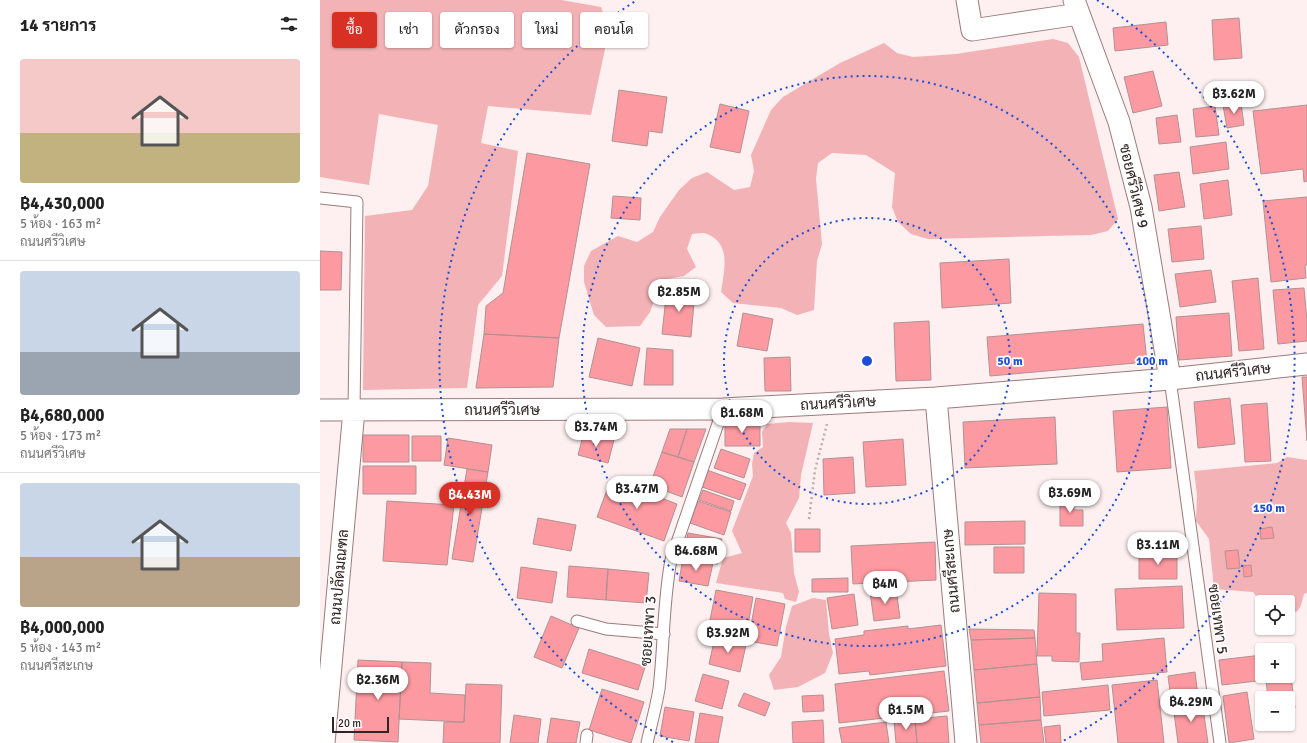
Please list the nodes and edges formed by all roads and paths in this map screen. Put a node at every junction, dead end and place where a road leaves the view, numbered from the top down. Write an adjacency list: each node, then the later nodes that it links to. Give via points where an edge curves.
1 (967, 0): 2 (street, via 972,30)
2 (1076, 7): 5 (street, ซอยศรีวิเศษ 9, via 1119,122 1141,207)
3 (320, 198): 10 (lane, via 357,202)
4 (1307, 364): 5 (street, ถนนศรีวิเศษ)
5 (1170, 380): 6 (street, ถนนศรีวิเศษ); 17 (lane, ซอยเทพา 5)
6 (936, 398): 7 (street, ถนนศรีวิเศษ); 16 (street, ถนนศรีสะเกษ)
7 (829, 404): 8 (street, ถนนศรีวิเศษ); 11 (path, via 828,420 815,470)
8 (723, 409): 10 (street, ถนนศรีวิเศษ); 13 (lane, ซอยเทพา 3, via 671,560 667,580)
9 (320, 410): 10 (street, ถนนศรีวิเศษ)
10 (354, 410): 14 (street, ถนนปลัดมณฑล)
11 (809, 519)
12 (577, 621): 13 (lane, via 606,629)
13 (664, 634): 15 (lane, ซอยเทพา 3, via 659,690)
14 (324, 743)
15 (647, 743)
16 (966, 743)
17 (1220, 743)

